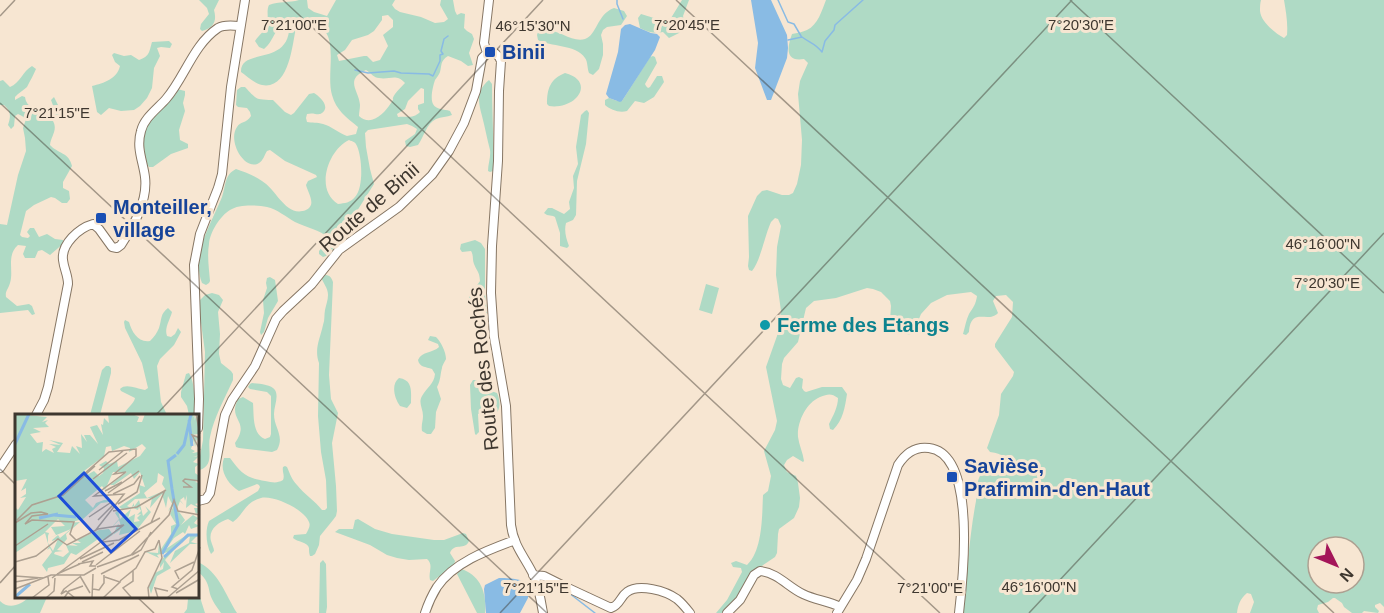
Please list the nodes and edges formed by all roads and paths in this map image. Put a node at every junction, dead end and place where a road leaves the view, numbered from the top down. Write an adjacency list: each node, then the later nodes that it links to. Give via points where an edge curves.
1 (245, 0): 3 (street)
2 (489, 0): 4 (street, Route de Binii, via 484,43)
3 (240, 26): 5 (street, via 222,26 211,34 143,125 139,149 145,198 122,245 112,248 93,224 66,246 65,297 48,387); 6 (street, via 222,174 200,234 194,265)
4 (491, 53): 9 (street, Route de Binii, via 482,58 476,91 464,123 432,176 399,207 339,250 312,284 279,315 255,366 225,415 211,488 206,499); 10 (street, Route des Rochés, via 499,57 501,64 491,294 506,406)
5 (37, 414)
6 (198, 414)
7 (15, 446): 8 (street)
8 (0, 468)
9 (200, 500)
10 (515, 540): 11 (street, Route des Rochés); 13 (street, via 453,570 436,588)
11 (533, 575): 14 (street, Route des Rochés); 15 (street, via 544,576 611,608 630,590 649,588 673,597)
12 (838, 610): 16 (street, via 760,571); 17 (street, via 866,559 900,461 910,451 928,448 951,462 961,501 964,545)
13 (425, 613)
14 (543, 613)
15 (690, 613)
16 (727, 613)
17 (959, 613)

